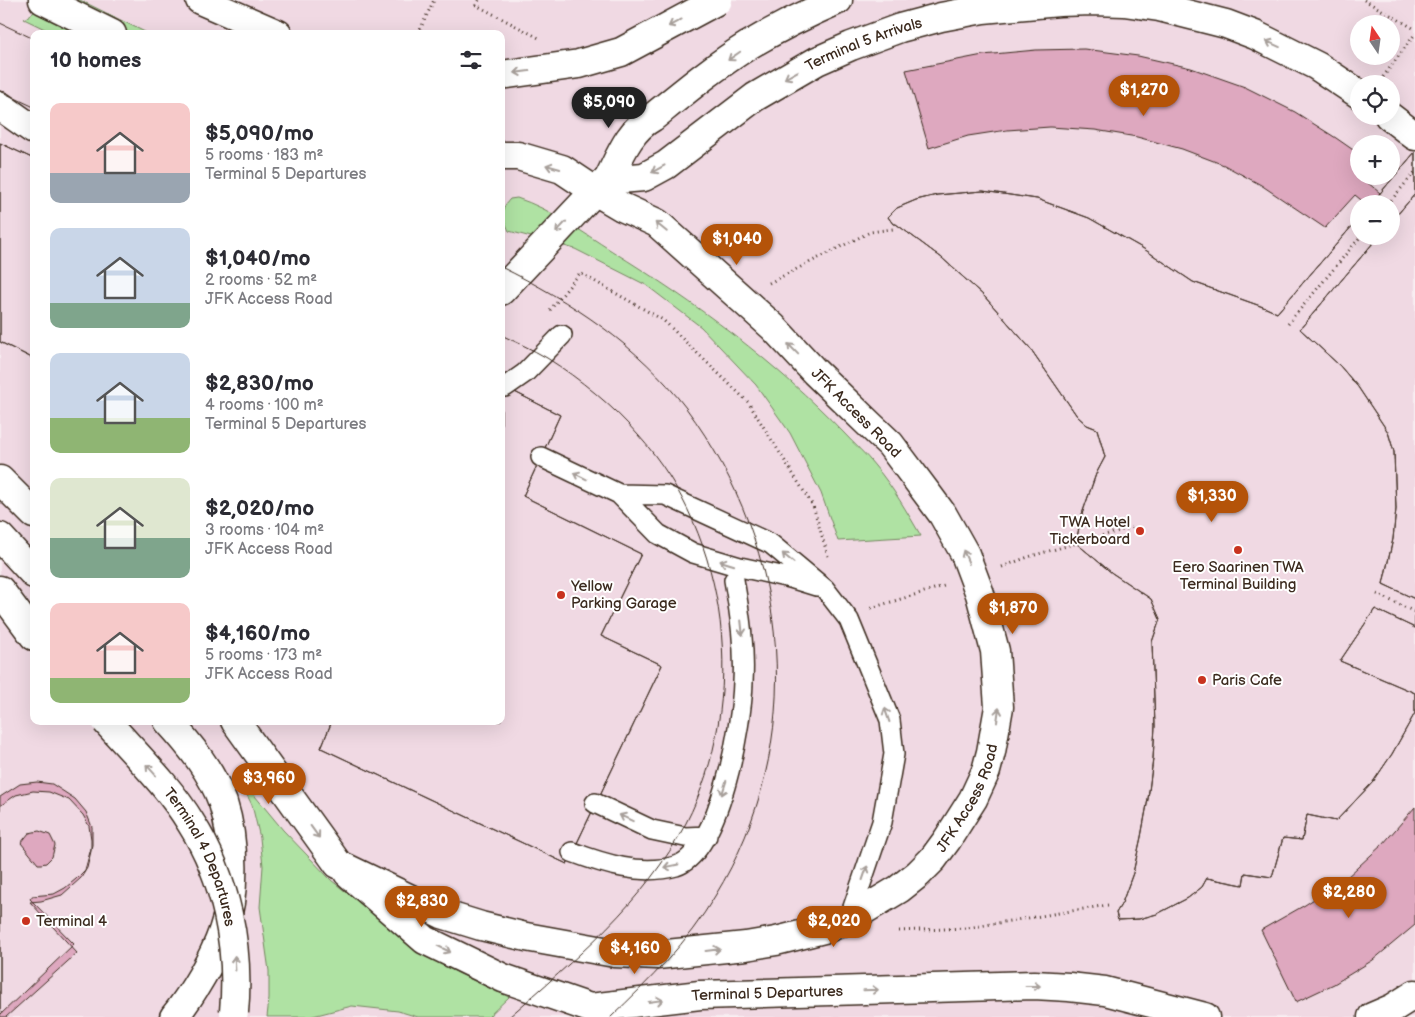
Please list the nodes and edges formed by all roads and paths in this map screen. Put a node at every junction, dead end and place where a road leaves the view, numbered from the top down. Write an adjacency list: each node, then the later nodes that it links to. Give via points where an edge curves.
1 (43, 0): 10 (main road)
2 (200, 0): 11 (main road)
3 (434, 0): 12 (path)
4 (479, 0): 8 (path)
5 (718, 0): 14 (main road, one-way to 14, bridge, via 621,52 579,64)
6 (838, 0): 23 (main road, one-way to 23, via 748,46 643,122 627,140)
7 (1364, 0): 9 (path)
8 (476, 5)
9 (1415, 29)
10 (104, 30)
11 (269, 30)
12 (420, 30)
13 (1415, 34): 15 (path)
14 (505, 74)
15 (1385, 75)
16 (1350, 88): 23 (main road, Terminal 5 Arrivals, one-way to 23, via 1317,66 1256,35 1159,7 1093,1 984,9 900,28 817,61 755,98 666,165 644,177)
17 (0, 106): 19 (main road)
18 (1400, 124): 20 (main road)
19 (30, 127)
20 (1415, 136)
21 (505, 156): 23 (main road, JFK Access Road, one-way to 21, via 562,169 518,156)
22 (1415, 172): 24 (path)
23 (601, 186): 28 (main road, one-way to 28); 41 (main road, JFK Access Road, one-way to 23, via 966,554 943,515 878,432 773,327 657,223 622,207)
24 (1396, 195)
25 (894, 229): 27 (path, via 870,232 769,284)
26 (1354, 245): 30 (path)
27 (762, 283)
28 (505, 287)
29 (544, 318): 39 (path, via 580,273 663,320 748,402 813,506)
30 (1288, 324)
31 (562, 335): 32 (lane, via 532,367)
32 (505, 387)
33 (541, 457): 35 (lane, one-way to 33)
34 (0, 480): 36 (main road)
35 (619, 494): 43 (lane, one-way to 35, via 694,553 658,534); 43 (lane, one-way to 35, via 771,544 665,495)
36 (30, 510)
37 (1133, 527): 41 (path)
38 (0, 537): 40 (main road)
39 (830, 560)
40 (30, 570)
41 (974, 576): 46 (path); 57 (main road, JFK Access Road, one-way to 41, via 899,889 933,859 960,822 986,772 997,723 999,688 995,651)
42 (734, 580): 53 (lane, one-way to 53, via 743,642 741,711 728,774)
43 (825, 589): 57 (lane, one-way to 43, via 882,822 894,754 890,720 849,620)
44 (0, 590): 48 (main road)
45 (1377, 594): 47 (path)
46 (865, 609)
47 (1415, 612)
48 (30, 631)
49 (110, 725): 62 (main road, Terminal 4 Departures, one-way to 49, bridge, via 236,987 231,928 206,848 157,777)
50 (171, 725): 61 (main road, via 199,758 223,803 232,852 232,882 223,931 196,984)
51 (238, 725): 55 (main road, JFK Access Road, one-way to 55)
52 (596, 803): 53 (lane, one-way to 52, via 685,837 652,830)
53 (706, 836): 54 (lane, one-way to 54, via 693,855 677,866 653,869 629,868)
54 (572, 852)
55 (338, 864): 57 (main road, JFK Access Road, one-way to 57, via 442,914 481,926 615,953 656,956 746,946 828,928); 60 (main road, Terminal 5 Departures, one-way to 60, via 425,940 503,978)
56 (1108, 905): 58 (path, via 967,928)
57 (849, 919)
58 (899, 931)
59 (1415, 994): 65 (main road)
60 (590, 1008): 63 (main road); 64 (main road, Terminal 5 Departures, one-way to 64, via 700,995 1026,985 1105,991)
61 (174, 1017)
62 (233, 1017)
63 (631, 1017)
64 (1205, 1017)
65 (1372, 1017)

